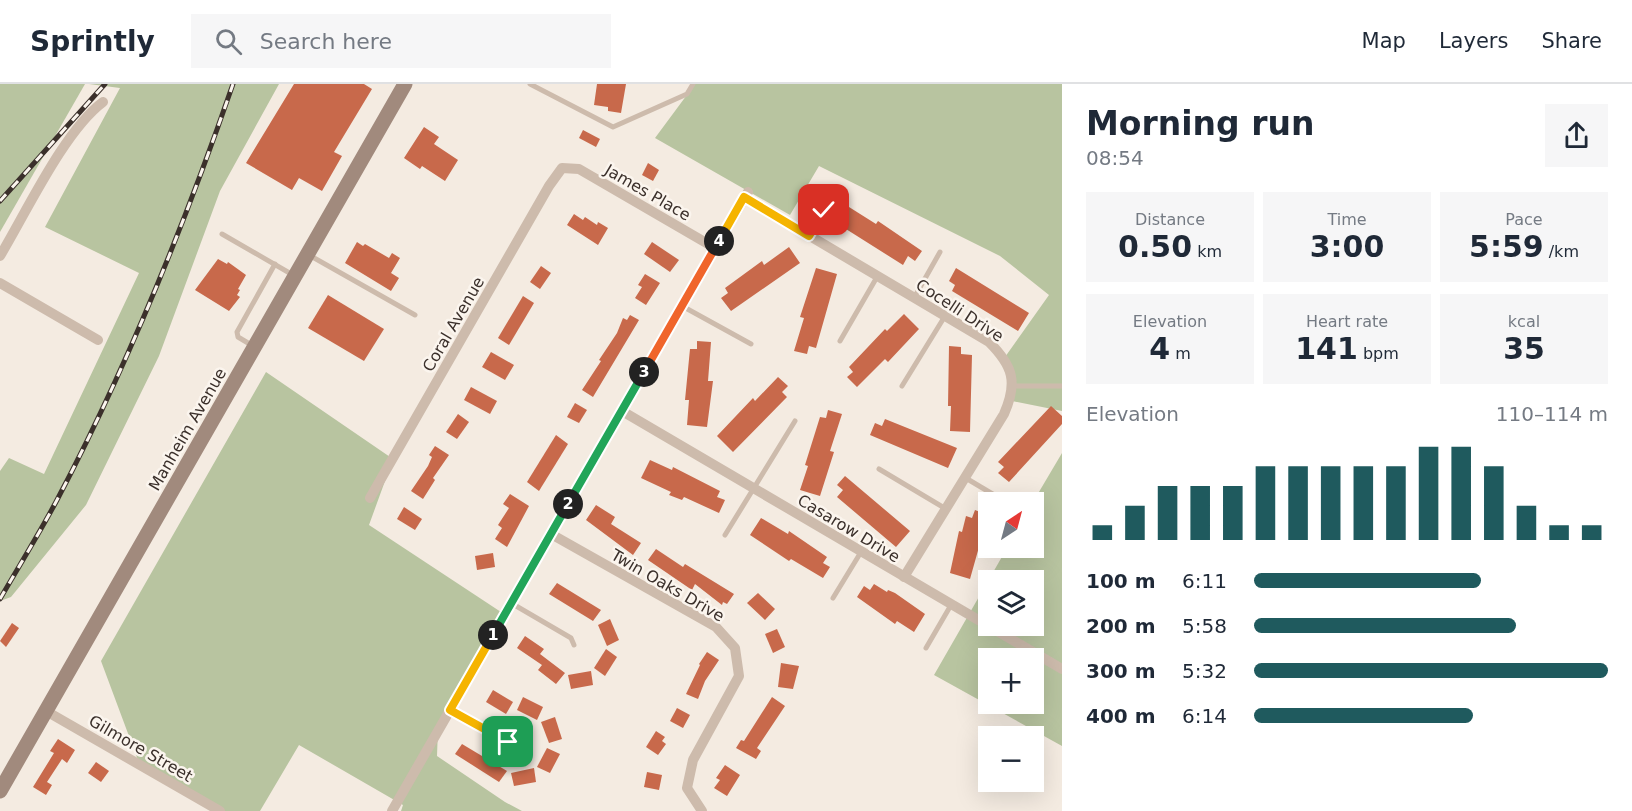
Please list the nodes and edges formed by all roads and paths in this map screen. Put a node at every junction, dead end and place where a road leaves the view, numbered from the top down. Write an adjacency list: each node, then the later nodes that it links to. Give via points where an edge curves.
1 (405, 84): 11 (street, Manheim Avenue)
2 (530, 84): 3 (lane, via 613,128 687,94)
3 (693, 84)
4 (103, 102): 12 (street, via 74,132)
5 (565, 166): 9 (street, James Place, via 579,168); 34 (street, Coral Avenue, via 549,186)
6 (824, 210): 8 (lane)
7 (222, 234): 13 (lane)
8 (809, 236): 9 (street, Cocelli Drive, via 746,194); 15 (street, Cocelli Drive)
9 (715, 248): 18 (street)
10 (940, 252): 17 (lane)
11 (308, 254): 14 (street, Manheim Avenue); 19 (lane)
12 (0, 256)
13 (275, 264): 14 (lane); 24 (lane, via 237,333)
14 (295, 276): 24 (street, Manheim Avenue)
15 (878, 276): 17 (street, Cocelli Drive); 22 (lane)
16 (0, 283): 21 (street)
17 (914, 298): 20 (street, Cocelli Drive)
18 (682, 306): 23 (lane); 28 (street)
19 (415, 315)
20 (945, 316): 25 (lane); 26 (street, Cocelli Drive, via 989,342 1001,354)
21 (98, 340)
22 (840, 341)
23 (751, 344)
24 (255, 347): 47 (street, Manheim Avenue)
25 (902, 386)
26 (1013, 386): 27 (lane); 31 (street, via 1004,414)
27 (1062, 386)
28 (622, 411): 32 (street, Casarow Drive); 36 (street)
29 (795, 421): 32 (lane)
30 (879, 470): 35 (lane)
31 (964, 477): 33 (lane); 35 (street)
32 (754, 488): 37 (lane); 38 (street, Casarow Drive)
33 (989, 492)
34 (370, 498)
35 (946, 509): 39 (street)
36 (551, 534): 41 (street); 54 (street, Twin Oaks Drive, via 716,627 735,648 739,676 693,760 687,788)
37 (725, 535)
38 (861, 552): 39 (street, Casarow Drive); 40 (lane)
39 (904, 577): 42 (street, Casarow Drive)
40 (833, 598)
41 (511, 603): 43 (lane, via 571,638); 46 (street)
42 (951, 605): 44 (lane); 45 (street, Casarow Drive)
43 (574, 645)
44 (926, 648)
45 (1062, 669)
46 (450, 710): 48 (lane, via 508,742); 53 (street)
47 (46, 711): 49 (street, Manheim Avenue); 50 (street, Gilmore Street)
48 (518, 742)
49 (0, 791)
50 (201, 800): 51 (street); 52 (street, Gilmore Street)
51 (194, 811)
52 (220, 811)
53 (392, 811)
54 (702, 811)

